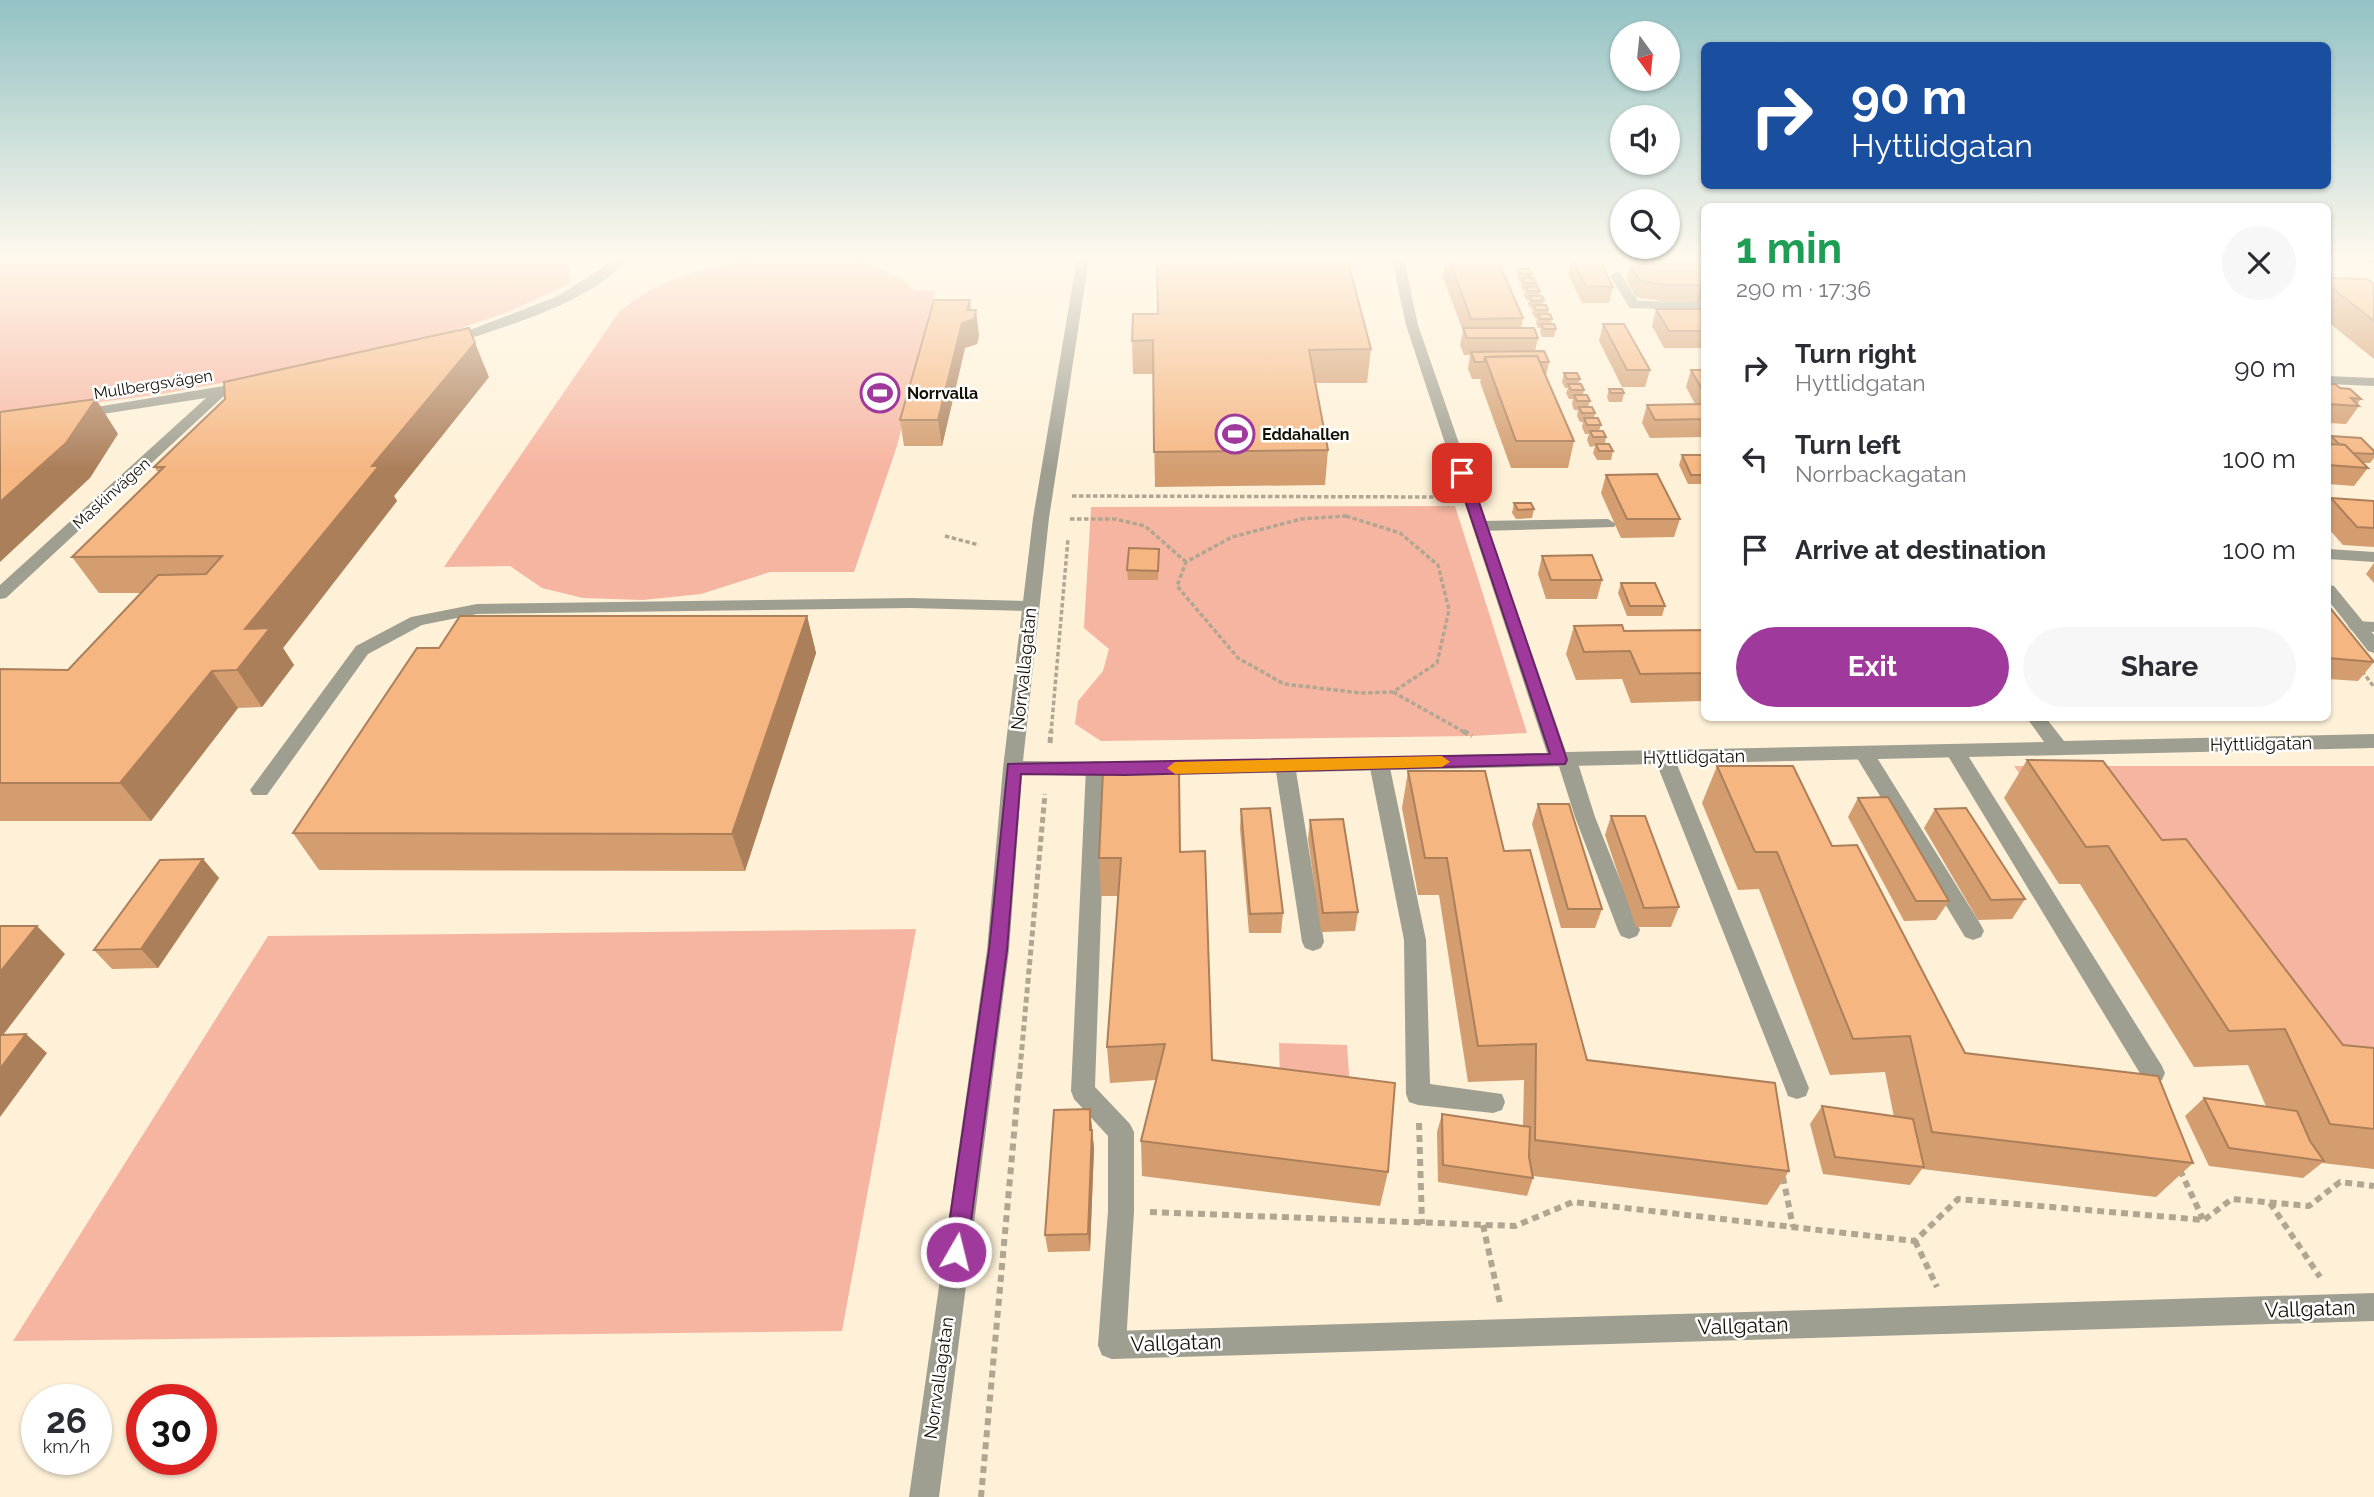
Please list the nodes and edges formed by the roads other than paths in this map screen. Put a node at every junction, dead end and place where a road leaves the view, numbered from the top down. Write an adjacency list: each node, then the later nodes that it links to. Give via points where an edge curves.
1 (484, 329): 4 (street)
2 (1072, 329): 16 (street, Norrvallagatan)
3 (1413, 329): 11 (street)
4 (434, 346)
5 (2331, 380): 6 (street)
6 (2374, 382)
7 (261, 384): 8 (street, Mullbergsvägen)
8 (222, 391): 9 (street, Mullbergsvägen); 15 (street, Maskinvägen)
9 (66, 415)
10 (1608, 524): 11 (street)
11 (1480, 526): 25 (street)
12 (2331, 554): 13 (street)
13 (2374, 557)
14 (2331, 593): 17 (street)
15 (0, 594)
16 (1030, 607): 28 (street, Norrvallagatan); 30 (street, via 911,603 477,609 416,621 362,650)
17 (2366, 627): 18 (street)
18 (2374, 646)
19 (2038, 721): 21 (street)
20 (2374, 741): 21 (street, Hyttlidgatan)
21 (2059, 748): 22 (street, Hyttlidgatan)
22 (1955, 751): 23 (street, Hyttlidgatan); 34 (street)
23 (1864, 753): 24 (street, Hyttlidgatan); 32 (street)
24 (1664, 757): 25 (street, Hyttlidgatan); 35 (street)
25 (1563, 760): 26 (street, Hyttlidgatan); 31 (street)
26 (1378, 763): 27 (street, Hyttlidgatan); 36 (street, via 1415,940 1418,1094)
27 (1284, 765): 29 (street, Hyttlidgatan); 33 (street)
28 (1013, 768): 29 (street, Hyttlidgatan); 39 (street, Norrvallagatan, via 998,950)
29 (1096, 768): 38 (street, via 1083,1091 1121,1132)
30 (260, 790)
31 (1629, 930)
32 (1973, 931)
33 (1313, 942)
34 (2153, 1073)
35 (1797, 1088)
36 (1493, 1102)
37 (2374, 1307): 38 (street, Vallgatan)
38 (1112, 1345)
39 (924, 1497)

